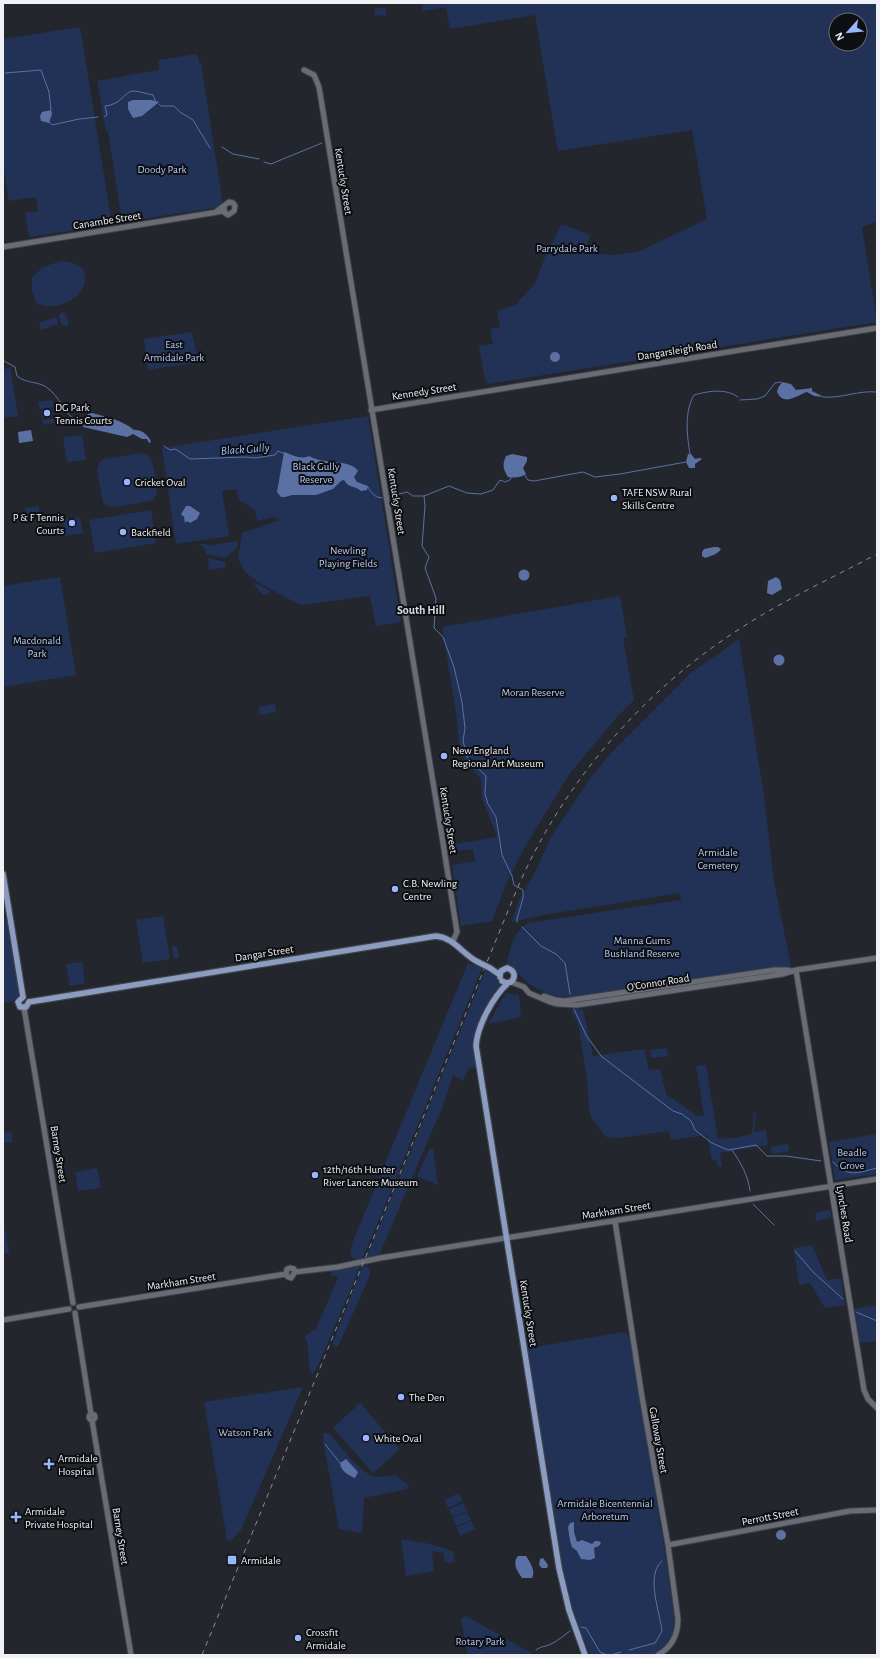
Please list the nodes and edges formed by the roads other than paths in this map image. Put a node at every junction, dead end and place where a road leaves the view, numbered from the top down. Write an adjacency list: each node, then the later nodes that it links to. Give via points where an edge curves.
1 (304, 70): 6 (street, Kentucky Street, via 314,75 319,87)
2 (224, 209): 3 (street, Canambe Street, via 215,213)
3 (3, 247)
4 (877, 328): 5 (street, Dangarsleigh Road)
5 (480, 392): 6 (street, Kennedy Street)
6 (372, 410): 8 (street, Kentucky Street, via 457,932)
7 (3, 874): 16 (main road)
8 (453, 941): 10 (main road, Dangar Street, bridge, via 472,959); 17 (main road, Dangar Street, via 436,936)
9 (877, 958): 12 (street, O'Connor Road)
10 (492, 969): 11 (main road, Dangar Street); 14 (main road, Dangar Street)
11 (503, 970): 13 (main road, via 512,970); 14 (main road)
12 (796, 970): 15 (street, O'Connor Road, via 577,1005 550,1002 529,993); 20 (street, Lynches Road)
13 (514, 976): 14 (main road); 15 (street, O'Connor Road)
14 (505, 980): 15 (street, O'Connor Road); 22 (main road, Kentucky Street, via 480,1026 476,1046)
15 (525, 988)
16 (22, 997): 17 (main road, via 27,998); 18 (main road, via 18,1003)
17 (29, 1002): 18 (main road)
18 (24, 1008): 23 (street, Barney Street)
19 (877, 1179): 20 (street, Markham Street)
20 (831, 1187): 21 (street, Markham Street); 28 (street, Lynches Road, via 864,1390 868,1399)
21 (615, 1221): 22 (street, Markham Street); 30 (street, Galloway Street)
22 (507, 1238): 24 (street, Markham Street, via 295,1272 291,1278 286,1274); 31 (main road, Kentucky Street, via 559,1568 569,1610)
23 (73, 1303): 24 (street); 25 (street)
24 (79, 1307): 26 (street)
25 (69, 1309): 26 (street); 27 (street)
26 (75, 1313): 32 (street, Barney Street, via 91,1414 95,1417 92,1420)
27 (3, 1320)
28 (877, 1408)
29 (877, 1510): 30 (street, Perrott Street, via 850,1511)
30 (668, 1545): 35 (street, Galloway Street, via 678,1628 671,1644)
31 (582, 1644): 33 (main road, Kentucky Street); 34 (main road, Kentucky Street)
32 (130, 1655)
33 (586, 1655)
34 (590, 1655)
35 (658, 1655)

